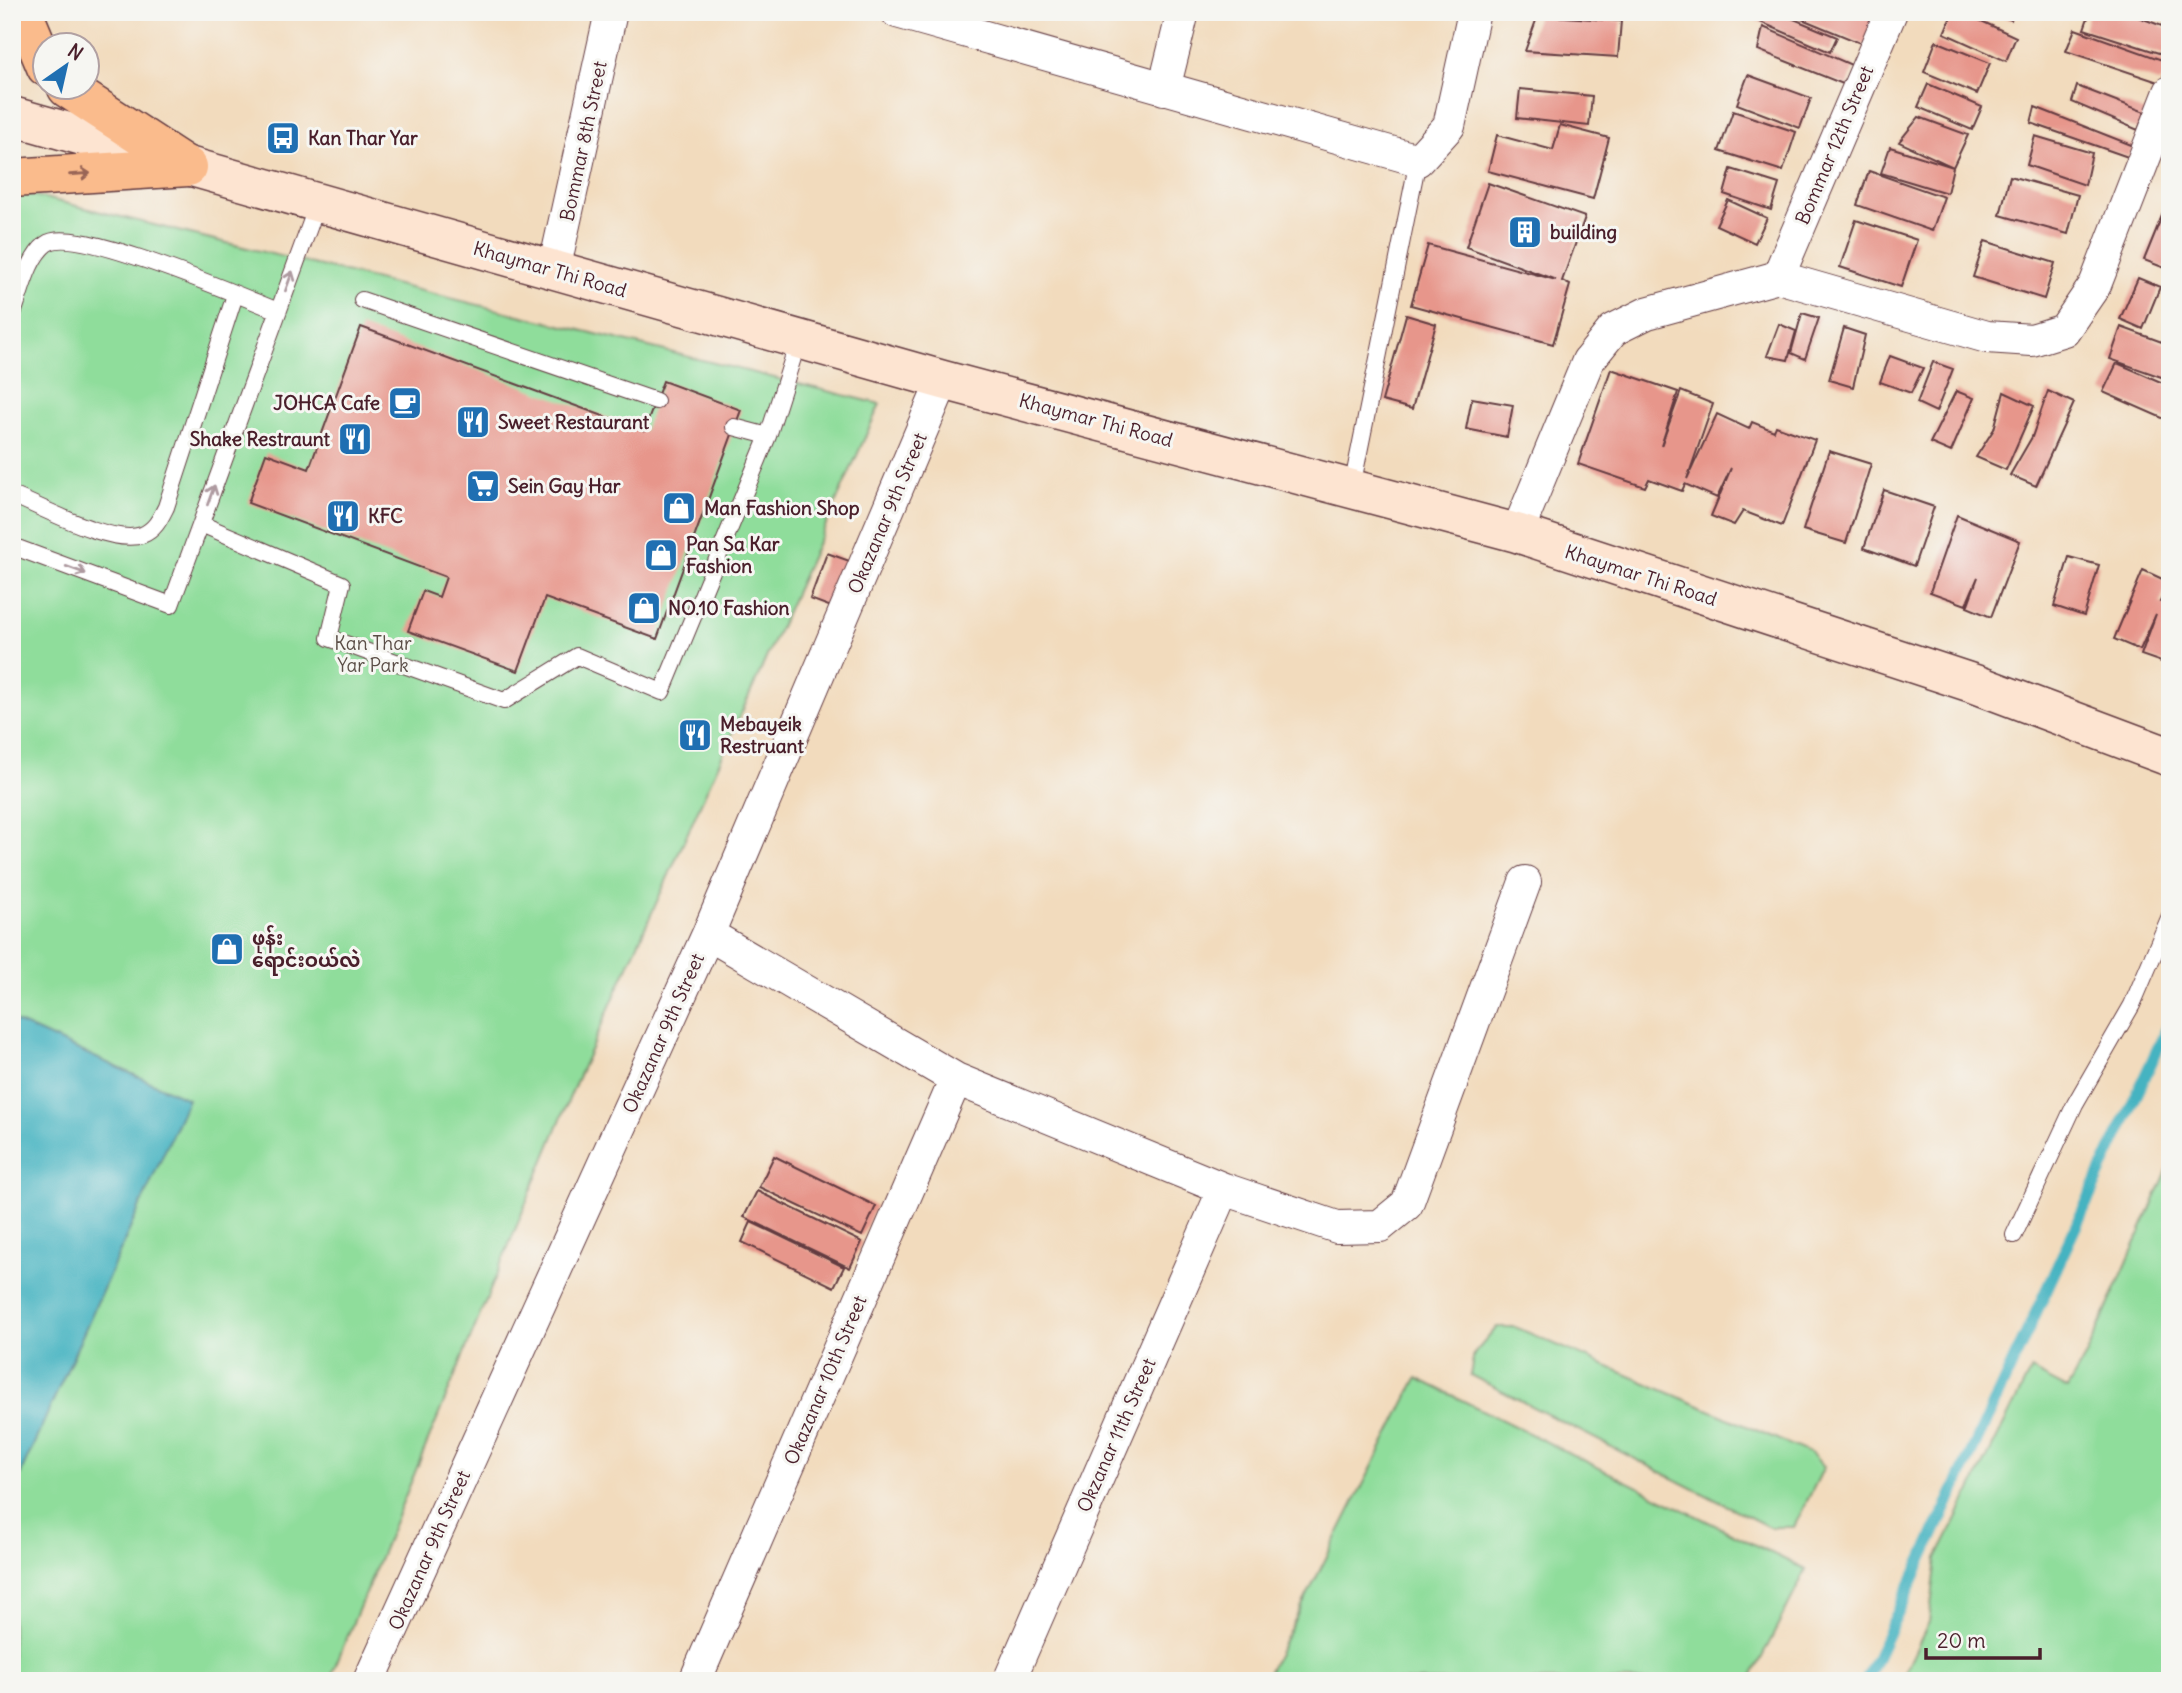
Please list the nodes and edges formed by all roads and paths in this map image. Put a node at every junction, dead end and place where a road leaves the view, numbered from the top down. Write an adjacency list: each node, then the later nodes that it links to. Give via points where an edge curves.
1 (23, 12): 7 (main road)
2 (611, 12): 16 (street, Bommar 8th Street)
3 (1183, 12): 8 (street)
4 (1474, 12): 12 (street, via 1449,126)
5 (1891, 12): 17 (street, Bommar 12th Street)
6 (897, 13): 8 (street)
7 (32, 34)
8 (1164, 89): 12 (street)
9 (2170, 92): 17 (street, via 2095,285 2064,330 2032,340 1987,337)
10 (88, 102): 13 (main road)
11 (12, 116): 13 (main road, Khaymar Thi Road)
12 (1418, 160): 27 (lane)
13 (188, 167): 14 (main road, one-way to 13); 15 (main road, Khaymar Thi Road)
14 (12, 178)
15 (318, 203): 16 (main road, Khaymar Thi Road); 20 (lane, one-way to 15)
16 (554, 270): 22 (main road, Khaymar Thi Road)
17 (1778, 277): 30 (street, via 1647,313 1613,330 1588,361)
18 (235, 295): 20 (lane); 21 (lane, via 106,246 65,238 48,242 36,254); 28 (lane, via 157,525 141,535 105,534)
19 (362, 300): 24 (lane)
20 (278, 311): 29 (lane, one-way to 20)
21 (12, 316)
22 (799, 339): 23 (main road, Khaymar Thi Road); 26 (lane)
23 (943, 380): 27 (main road, Khaymar Thi Road); 35 (street, Okazanar 9th Street)
24 (656, 401)
25 (734, 427): 26 (lane)
26 (768, 436): 29 (lane, via 662,692 578,656 504,701 342,643 329,638 342,583)
27 (1352, 487): 30 (main road, Khaymar Thi Road)
28 (12, 495)
29 (201, 524): 31 (lane, one-way to 29, via 171,605)
30 (1517, 534): 32 (main road, Khaymar Thi Road, via 1978,685)
31 (12, 546)
32 (2170, 757)
33 (1525, 882): 37 (street, via 1408,1204 1380,1226 1337,1227)
34 (2170, 916): 38 (lane, via 2132,1006 2075,1104)
35 (708, 934): 36 (street); 39 (street, Okazanar 9th Street)
36 (956, 1079): 37 (street); 40 (street, Okazanar 10th Street)
37 (1224, 1189): 41 (street, Okzanar 11th Street)
38 (2014, 1235)
39 (369, 1681)
40 (695, 1681)
41 (1009, 1681)

